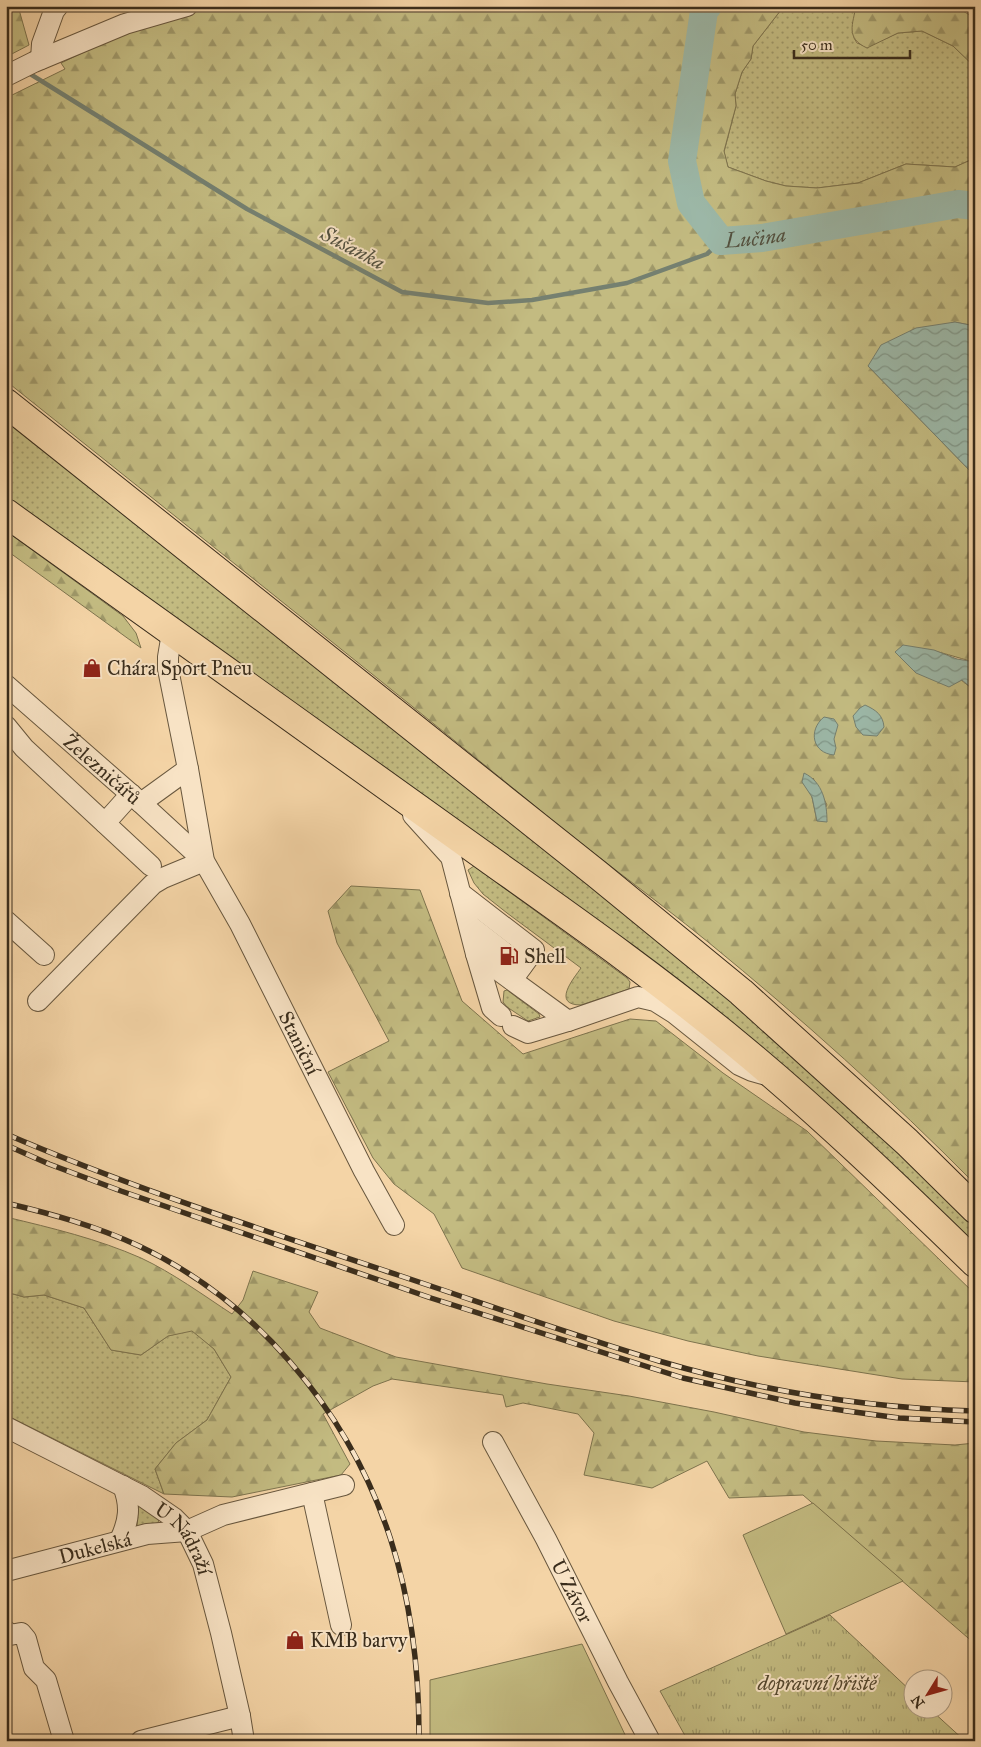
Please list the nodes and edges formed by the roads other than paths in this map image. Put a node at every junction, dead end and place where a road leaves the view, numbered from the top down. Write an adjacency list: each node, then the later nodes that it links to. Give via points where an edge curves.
1 (58, 6): 3 (street)
2 (188, 6): 3 (street, via 125,24)
3 (37, 60): 4 (street)
4 (6, 76)
5 (6, 403): 25 (highway, via 597,874 740,992 900,1135)
6 (6, 513): 7 (highway)
7 (172, 633): 10 (street, via 168,669); 11 (highway)
8 (6, 684): 12 (street, Železničářů)
9 (6, 726): 13 (street, via 24,748)
10 (188, 769): 12 (street, Železničářů); 14 (street, Staniční)
11 (390, 789): 16 (street, via 451,857); 24 (highway, via 640,970)
12 (136, 799): 13 (street); 14 (street, Staniční)
13 (105, 823): 15 (street)
14 (204, 862): 22 (street, via 153,884); 26 (street, Staniční, via 240,924)
15 (151, 866)
16 (460, 893): 18 (street); 21 (street, via 534,950)
17 (6, 921): 20 (street)
18 (469, 925): 19 (street); 21 (street)
19 (476, 954): 21 (street); 23 (street, via 492,1008 507,1021 528,1033)
20 (44, 955)
21 (517, 973): 23 (street)
22 (38, 1001)
23 (568, 1020): 24 (street, via 638,997 655,1001 739,1065)
24 (777, 1078): 27 (highway, via 877,1168)
25 (975, 1209)
26 (394, 1225)
27 (975, 1264)
28 (6, 1427): 31 (street, U Nádraží)
29 (492, 1442): 42 (street, U Závor)
30 (344, 1485): 32 (street, Dukelská)
31 (123, 1486): 33 (street, U Nádraží, via 160,1507); 34 (street, via 129,1507)
32 (312, 1493): 33 (street, Dukelská, via 223,1516); 36 (street)
33 (187, 1530): 34 (street, Dukelská); 38 (street, U Nádraží, via 203,1564)
34 (120, 1540): 35 (street, Dukelská)
35 (6, 1571)
36 (341, 1625)
37 (6, 1631): 39 (street, via 10,1635 21,1633 26,1640 34,1668 46,1680)
38 (240, 1716): 40 (street); 41 (street, U Nádraží)
39 (64, 1741)
40 (141, 1741)
41 (244, 1741)
42 (650, 1741)

